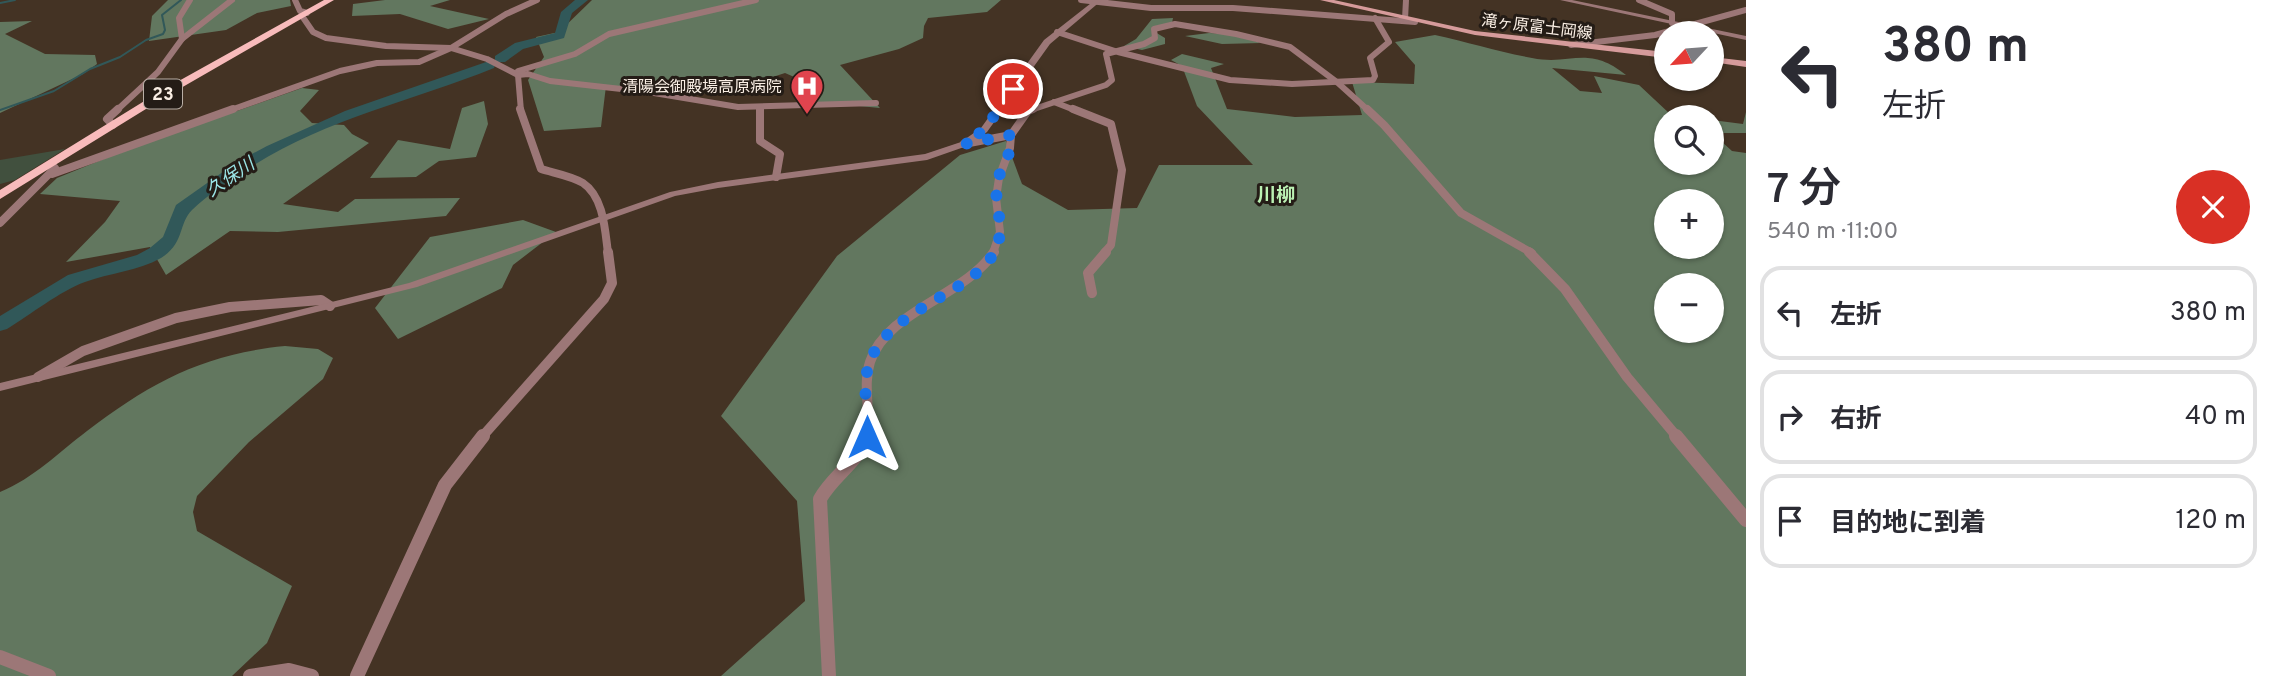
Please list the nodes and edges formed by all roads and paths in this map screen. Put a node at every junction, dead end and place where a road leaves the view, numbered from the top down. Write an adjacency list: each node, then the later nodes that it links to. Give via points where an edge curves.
1 (190, 0): 29 (street, via 177,20)
2 (232, 0): 29 (street)
3 (295, 0): 17 (street)
4 (330, 0): 17 (main road, 23)
5 (537, 0): 31 (street)
6 (756, 0): 36 (street, via 610,34 575,54)
7 (1082, 0): 13 (street)
8 (1229, 0): 15 (street)
9 (1324, 0): 19 (main road, 滝ヶ原富士岡線)
10 (1406, 0): 19 (street)
11 (1563, 0): 20 (street)
12 (1639, 0): 21 (street, via 1672,14)
13 (1098, 1): 14 (street); 25 (street)
14 (1165, 7): 15 (street); 24 (street, via 1176,16)
15 (1233, 8): 18 (street)
16 (1746, 10): 22 (street)
17 (304, 15): 31 (street, via 313,32 326,38); 41 (main road, 23)
18 (1375, 18): 23 (street); 37 (street, via 1389,42 1370,58 1373,80)
19 (1405, 19): 23 (main road, 滝ヶ原富士岡線)
20 (1663, 21)
21 (1672, 21)
22 (1706, 21)
23 (1415, 22): 30 (main road, 滝ヶ原富士岡線)
24 (1175, 24): 32 (street, via 1158,27 1155,38); 37 (street, via 1290,47)
25 (1057, 32): 32 (street); 43 (street, via 984,130)
26 (1724, 33): 28 (street)
27 (1654, 35): 30 (street)
28 (1746, 38)
29 (182, 39): 41 (street, via 158,72 111,115 107,120)
30 (1571, 45): 33 (main road, 滝ヶ原富士岡線)
31 (451, 48): 36 (street); 44 (street, via 419,62 377,63 341,71)
32 (1118, 52): 37 (street, via 1230,80); 38 (street, via 1107,54 1112,80 1106,85)
33 (1654, 54)
34 (1724, 61): 35 (main road)
35 (1746, 64)
36 (517, 74): 40 (street); 47 (street, via 520,109 541,169 582,181 594,193)
37 (1338, 83): 53 (street, via 1391,132 1461,213 1533,254 1565,289 1627,377)
38 (1054, 102): 42 (street, via 1028,111); 49 (street, via 1111,124 1122,170 1111,246 1088,273)
39 (877, 103): 40 (street)
40 (760, 107): 45 (street, via 760,141 780,154)
41 (113, 125): 44 (main road, 23)
42 (1011, 135): 43 (street); 59 (street, via 1013,147 996,189 999,240 990,260 883,338 867,370 867,437 860,453 834,477 820,499)
43 (964, 144): 45 (street, via 928,157)
44 (52, 168): 46 (main road, 23); 48 (street)
45 (776, 177): 47 (street, via 673,194)
46 (0, 195)
47 (603, 219): 50 (street, via 449,274); 58 (street, via 612,283 604,299 445,485)
48 (0, 223)
49 (1092, 293)
50 (330, 306): 51 (street); 51 (street, via 321,300 230,307 176,318 83,351)
51 (38, 377): 52 (street)
52 (0, 387)
53 (1746, 520)
54 (0, 657): 55 (street)
55 (49, 676)
56 (250, 676): 57 (street, via 289,670)
57 (312, 676)
58 (357, 676)
59 (829, 676)

